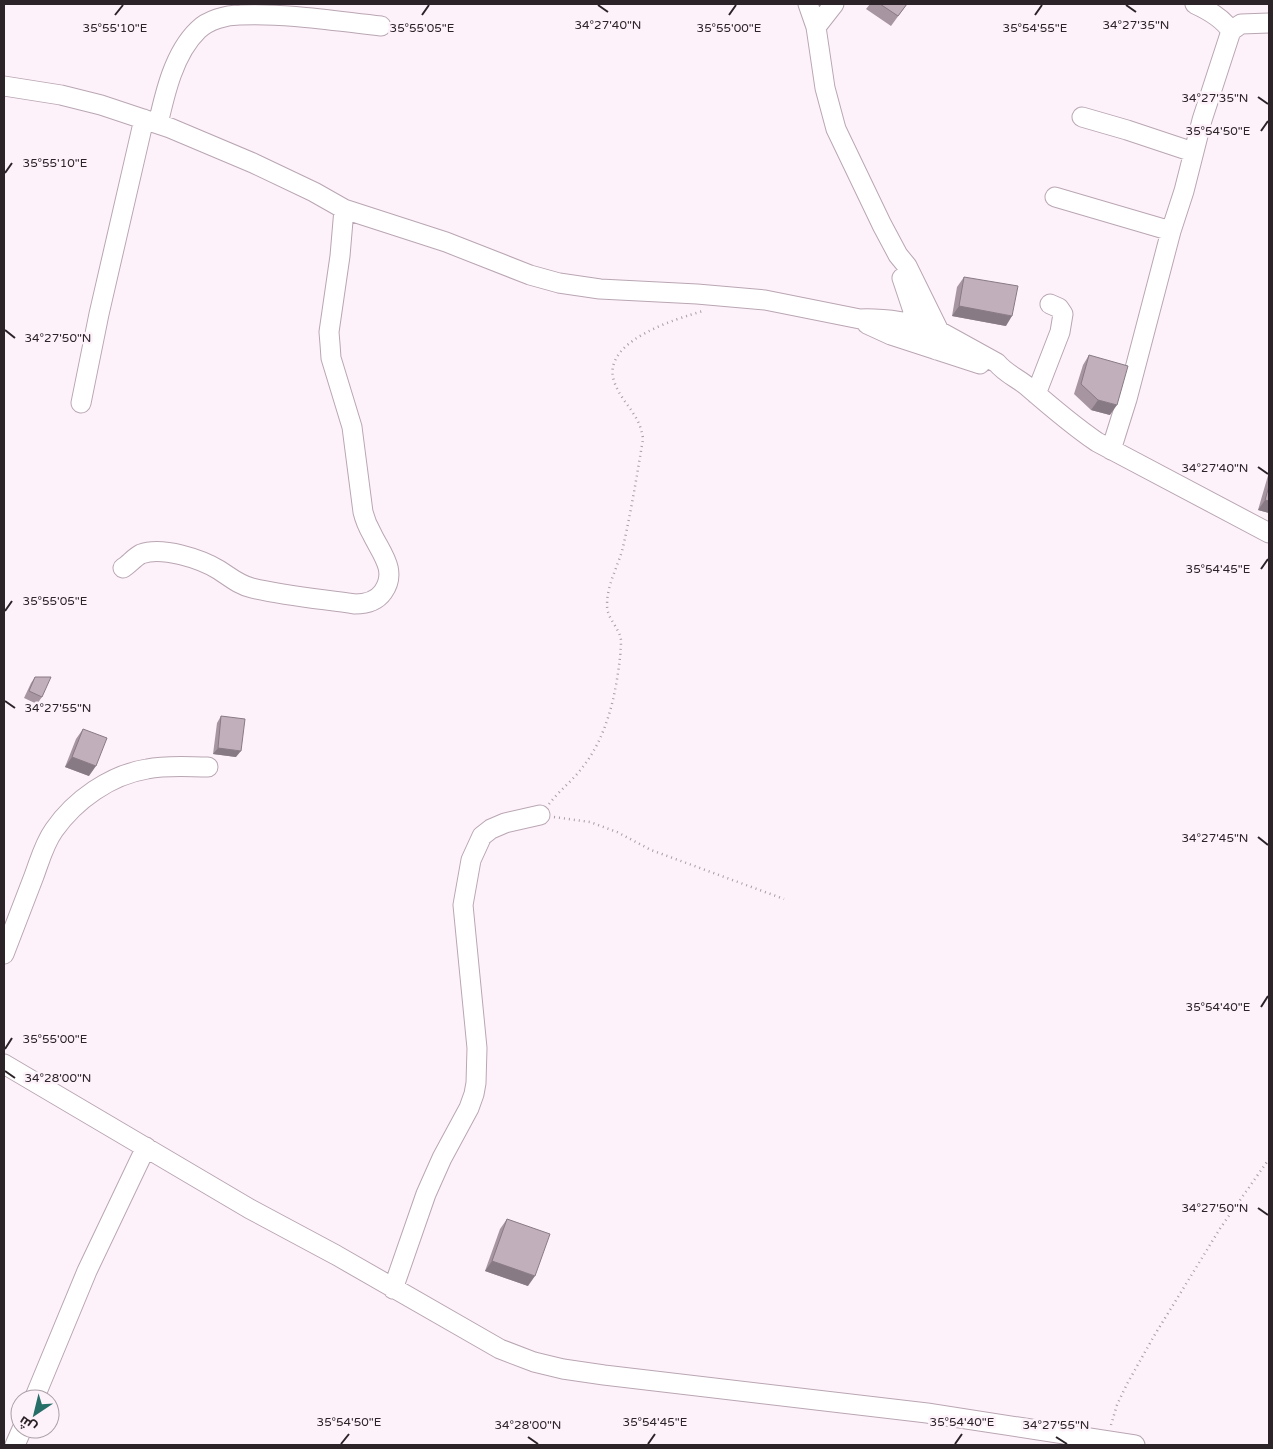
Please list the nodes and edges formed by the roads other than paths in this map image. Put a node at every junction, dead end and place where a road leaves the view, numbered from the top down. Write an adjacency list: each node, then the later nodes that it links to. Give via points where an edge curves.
1 (808, 4): 6 (street)
2 (834, 4): 6 (street)
3 (1194, 4): 7 (street, via 1214,14)
4 (1269, 23): 7 (street, via 1241,24)
5 (381, 26): 10 (street, via 305,17 240,14 209,22 199,29 183,51)
6 (816, 27): 15 (street, via 825,88 836,130)
7 (1232, 31): 11 (street)
8 (4, 86): 10 (street, via 62,95)
9 (1082, 117): 11 (street)
10 (151, 121): 13 (street, via 253,163); 24 (street, via 99,314)
11 (1193, 152): 14 (street)
12 (1055, 197): 14 (street)
13 (344, 209): 17 (street, via 559,283 600,289 765,300); 27 (street, via 329,332 331,358 352,427 363,512 388,566 390,577 387,586 372,601 355,604 254,588 200,561 165,553 142,554)
14 (1171, 231): 25 (street)
15 (898, 255): 18 (street, via 899,270); 19 (street, via 907,266)
16 (1050, 304): 23 (street, via 1059,308 1063,322)
17 (860, 319): 18 (street); 20 (street, via 870,327)
18 (916, 324): 19 (street); 20 (street)
19 (940, 331): 21 (street); 22 (street, via 997,362)
20 (916, 343): 21 (street)
21 (936, 350): 22 (street, via 994,370)
22 (1002, 369): 23 (street)
23 (1036, 394): 25 (street, via 1077,429)
24 (81, 403)
25 (1111, 450): 26 (street)
26 (1269, 533)
27 (123, 568)
28 (208, 767): 30 (street, via 148,768 130,773 96,789 79,803 46,844)
29 (540, 815): 33 (street, via 491,829 482,836 471,860 463,905 473,992 476,1083 469,1108 426,1194)
30 (4, 954)
31 (4, 1064): 32 (street)
32 (146, 1147): 33 (street); 34 (street, via 87,1270)
33 (393, 1288): 35 (street, via 500,1349 563,1369 927,1413)
34 (38, 1389)
35 (1135, 1445)

